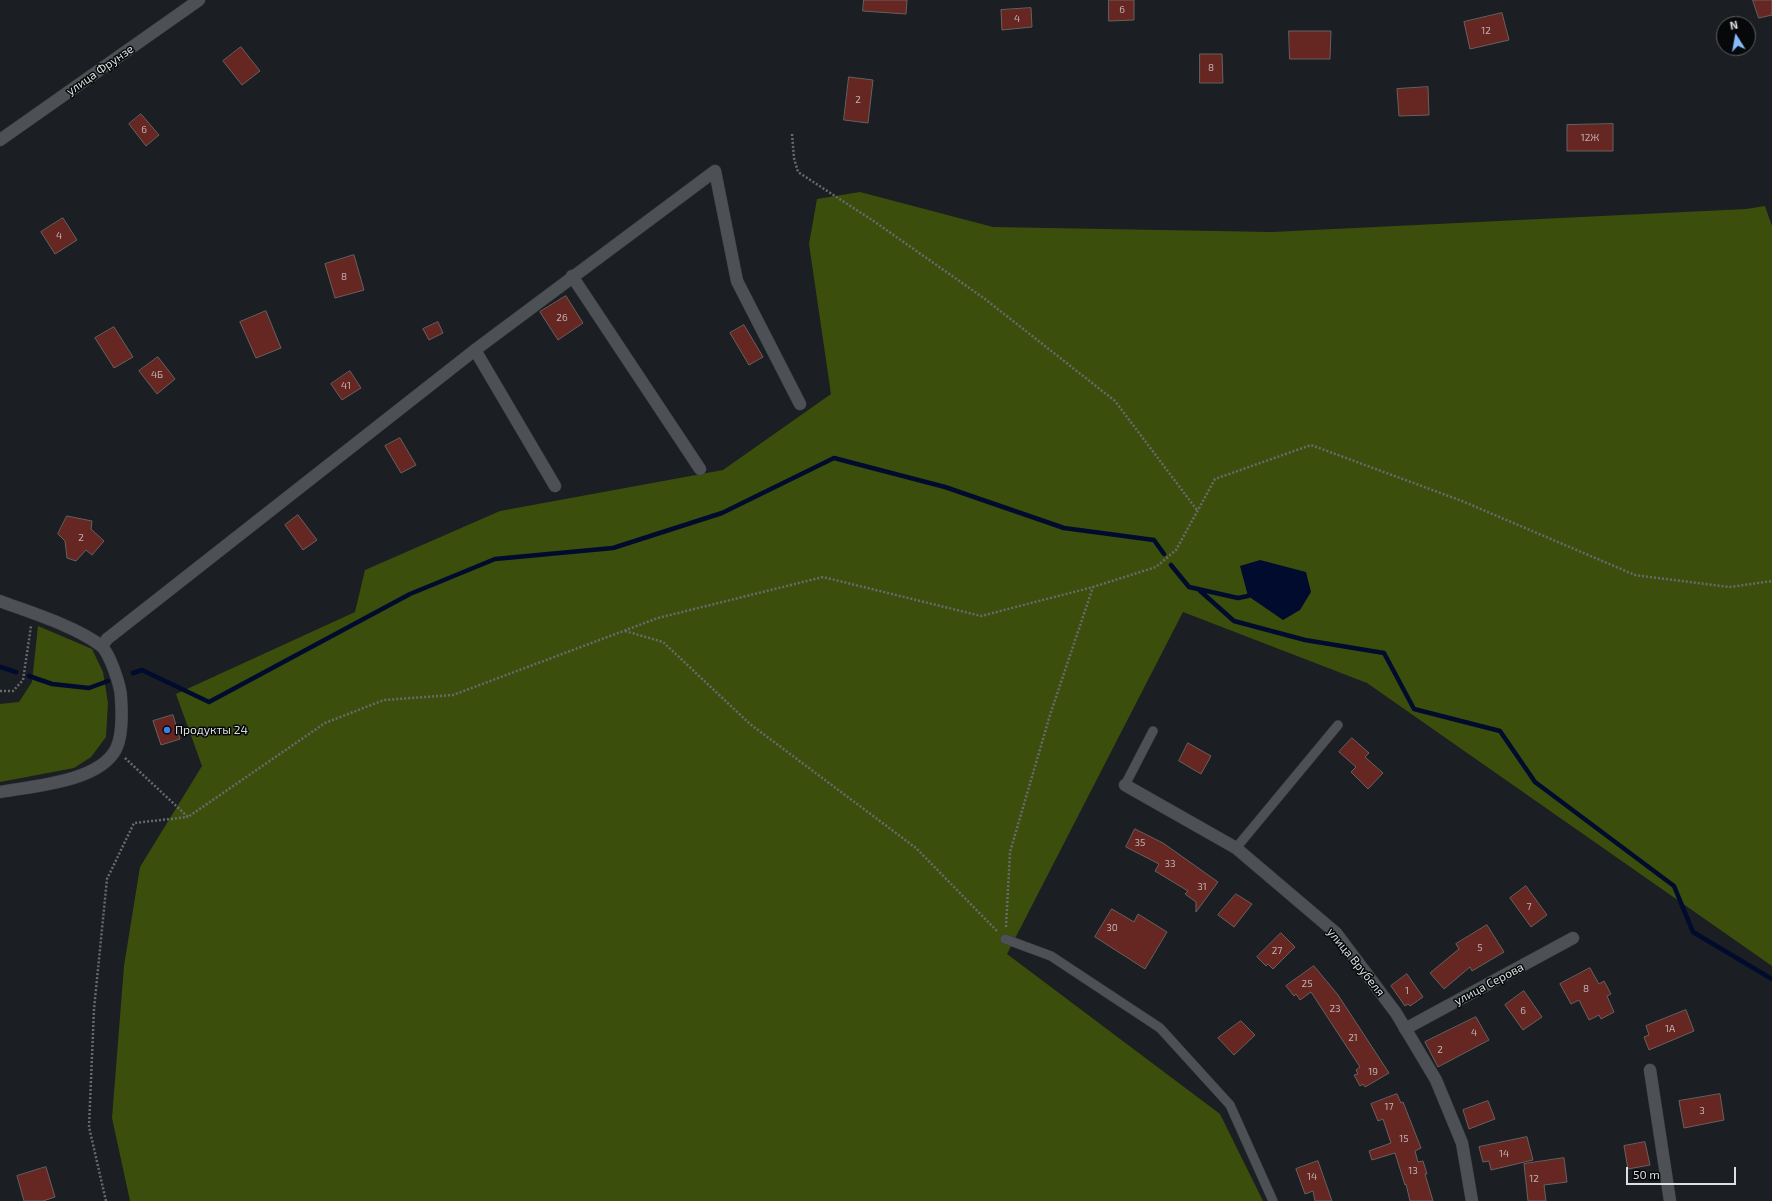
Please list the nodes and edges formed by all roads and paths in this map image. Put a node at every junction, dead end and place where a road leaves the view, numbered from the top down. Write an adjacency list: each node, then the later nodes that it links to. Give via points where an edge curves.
1 (200, 0): 3 (street, улица Фрунзе)
2 (792, 134): 9 (path, via 798,172 985,299 1115,401)
3 (0, 140)
4 (572, 276): 5 (street); 6 (street, via 715,171 737,281); 7 (street)
5 (474, 350): 8 (street); 15 (street, via 107,639)
6 (800, 404)
7 (700, 469)
8 (555, 486)
9 (1197, 510): 10 (path, via 1215,479 1311,446 1462,501 1635,575 1730,588); 11 (path, via 1176,550 1156,567)
10 (1772, 581)
11 (1093, 587): 14 (path, via 981,616 823,577 658,618); 25 (path, via 1050,715 1010,852)
12 (0, 601): 13 (street)
13 (33, 614): 15 (street, via 81,634); 16 (path, via 23,680 13,691)
14 (624, 631): 22 (path, via 453,695 384,700 325,723); 25 (path, via 663,642 750,724 916,848)
15 (102, 646): 19 (street, via 115,672 121,695 122,719)
16 (0, 691)
17 (1338, 725): 23 (lane)
18 (1153, 730): 20 (lane)
19 (116, 748): 21 (street, via 106,762 74,778); 22 (path)
20 (1125, 785): 23 (street, улица Врубеля)
21 (0, 792)
22 (188, 817): 28 (path, via 134,823 107,879 94,1009 89,1127)
23 (1236, 848): 26 (street, улица Врубеля, via 1336,933 1396,1013)
24 (1573, 938): 26 (street, улица Серова)
25 (1005, 939): 29 (lane, via 1051,956 1160,1028 1230,1105)
26 (1405, 1029): 30 (street, улица Врубеля, via 1436,1080 1462,1143)
27 (1650, 1070): 31 (street)
28 (106, 1201)
29 (1273, 1201)
30 (1472, 1201)
31 (1670, 1201)

